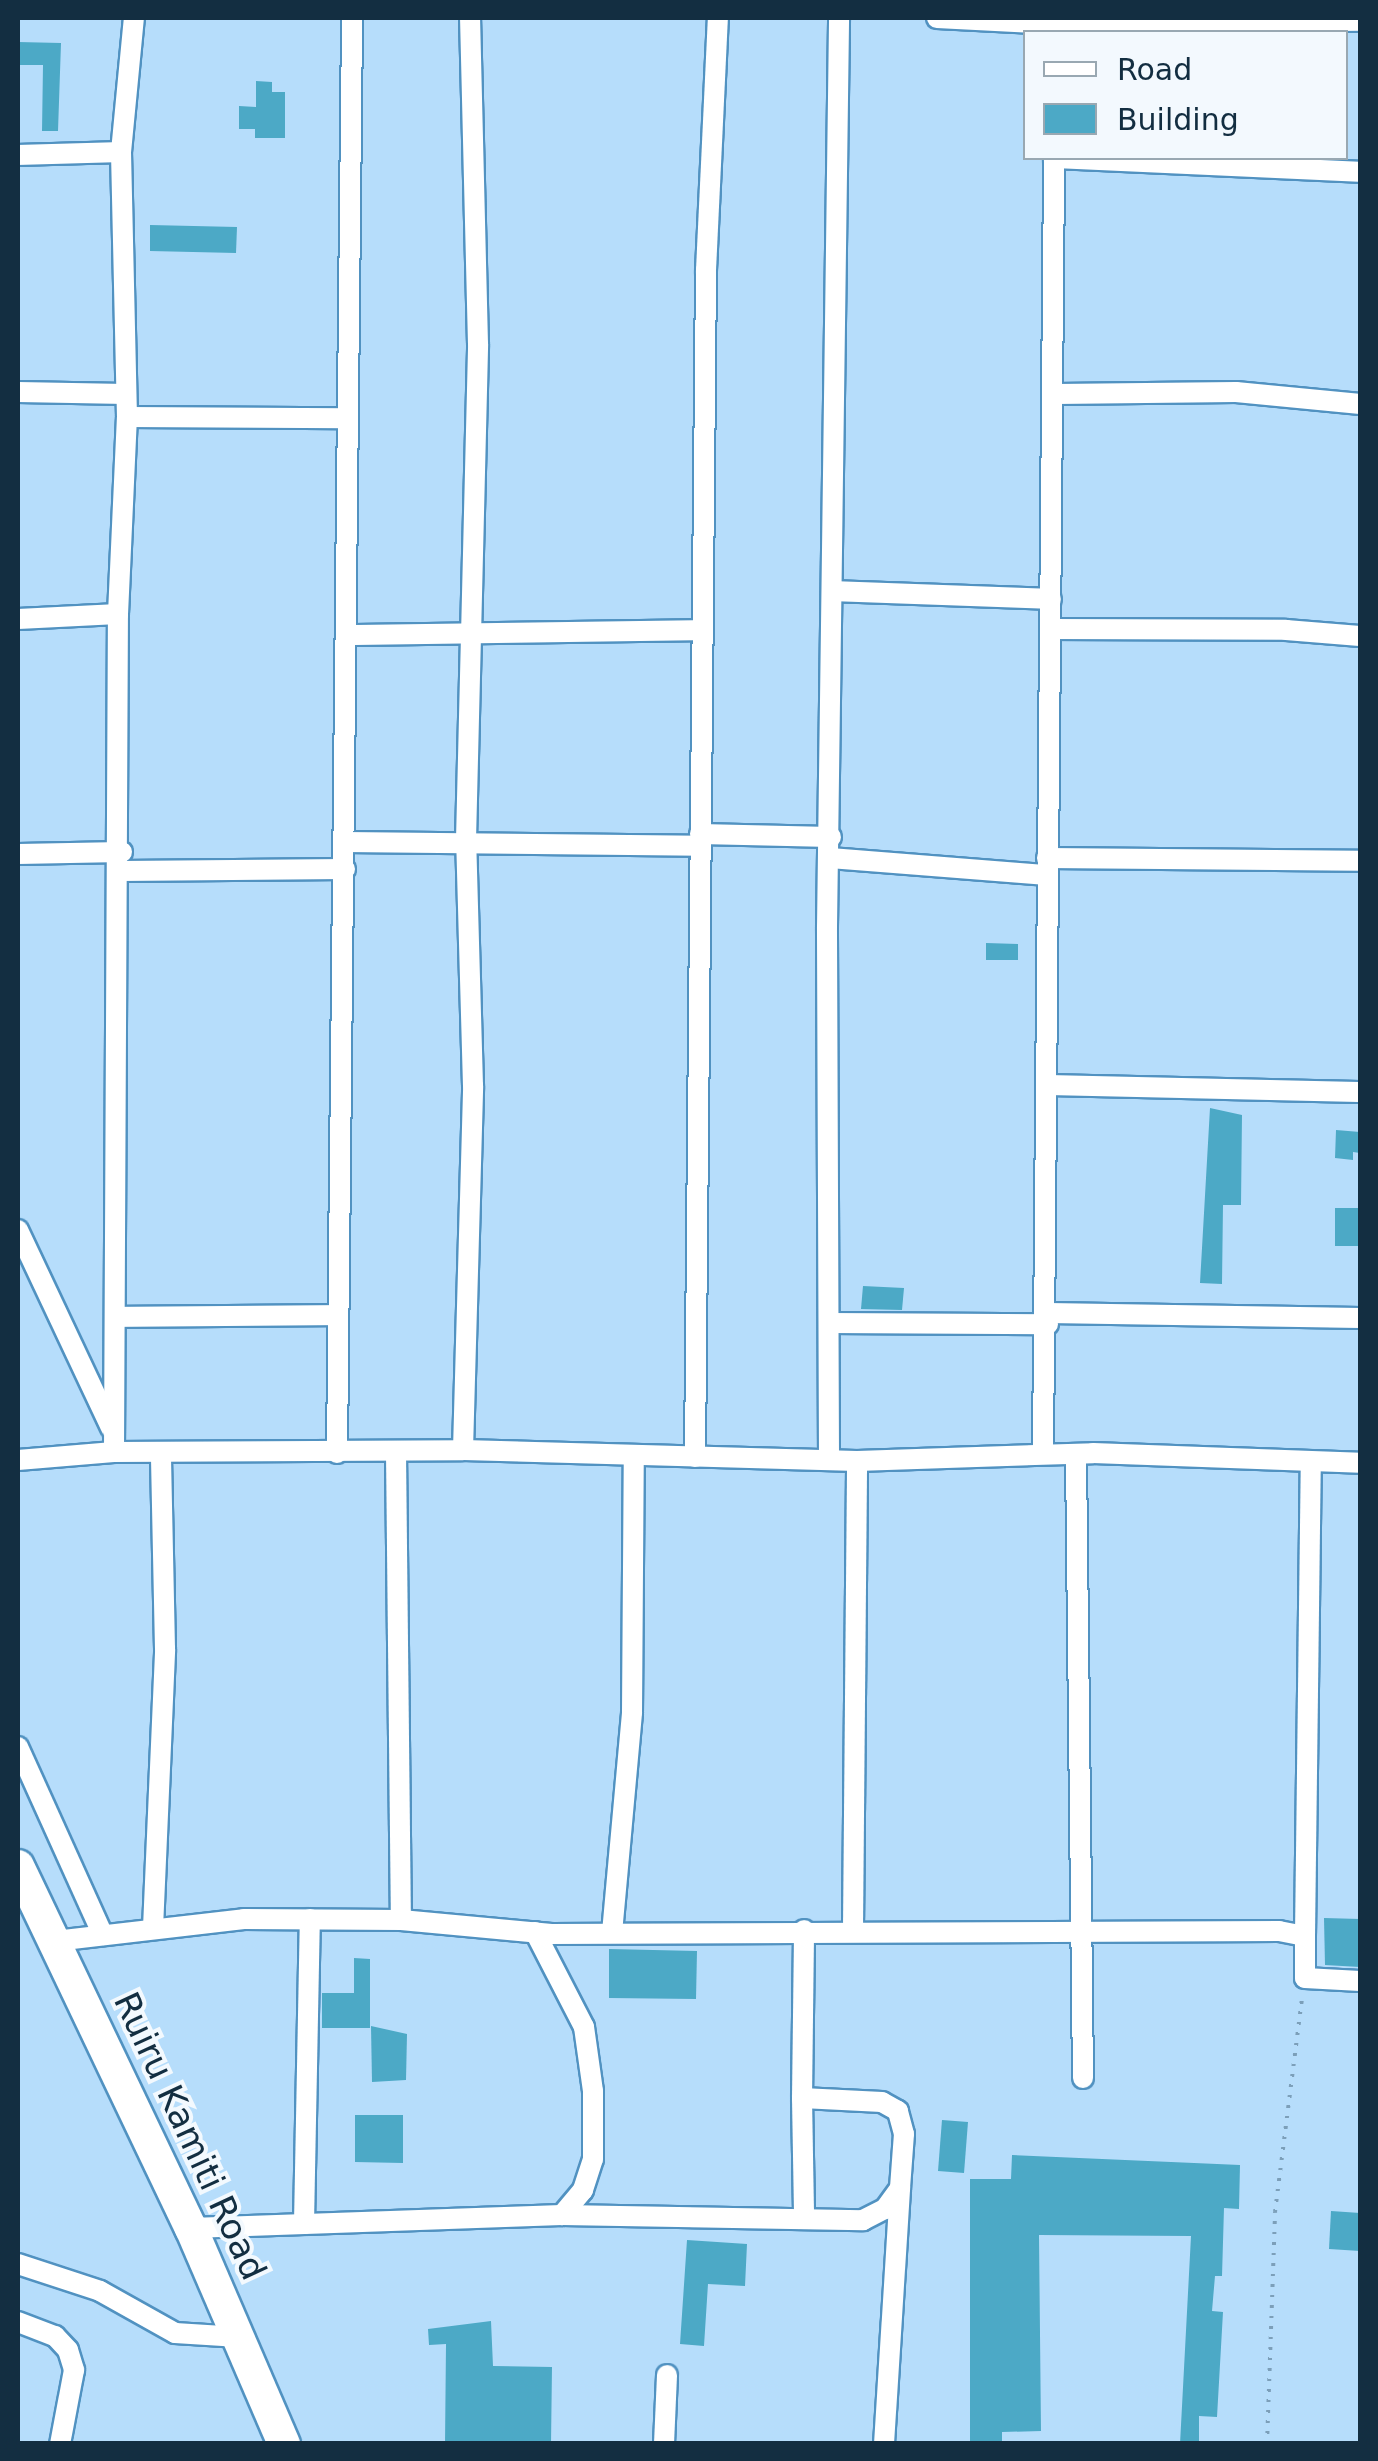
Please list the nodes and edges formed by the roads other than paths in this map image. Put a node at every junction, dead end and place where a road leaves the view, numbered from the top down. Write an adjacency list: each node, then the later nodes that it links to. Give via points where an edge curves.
1 (134, 18): 11 (street)
2 (352, 18): 21 (street)
3 (470, 18): 28 (street, via 478,344)
4 (718, 18): 27 (street)
5 (839, 18): 22 (street)
6 (937, 18): 10 (street)
7 (1099, 20): 8 (street); 10 (street)
8 (1320, 20): 9 (street)
9 (1360, 21)
10 (1054, 28)
11 (121, 152): 12 (street); 17 (street)
12 (18, 154)
13 (1054, 160): 18 (street)
14 (1098, 160): 15 (street)
15 (1360, 172)
16 (18, 392): 17 (street)
17 (126, 394): 20 (street)
18 (1056, 394): 19 (street, via 1236,392); 23 (street)
19 (1360, 404)
20 (127, 416): 21 (street); 24 (street)
21 (347, 418): 29 (street)
22 (834, 590): 23 (street); 34 (street)
23 (1051, 599): 26 (street)
24 (118, 614): 25 (street); 37 (street)
25 (18, 619)
26 (1051, 629): 30 (street); 38 (street)
27 (701, 630): 28 (street); 32 (street)
28 (469, 633): 29 (street); 31 (street)
29 (347, 635): 33 (street)
30 (1360, 636)
31 (466, 840): 32 (street); 33 (street); 49 (street, via 473,1086)
32 (700, 840): 34 (street); 57 (street)
33 (345, 842): 39 (street)
34 (831, 848): 38 (street); 47 (street)
35 (18, 854): 37 (street)
36 (1360, 861): 38 (street)
37 (121, 862): 39 (street); 44 (street)
38 (1047, 867): 40 (street)
39 (344, 869): 43 (street)
40 (1046, 1086): 41 (street); 45 (street)
41 (1360, 1092)
42 (18, 1230): 48 (street)
43 (337, 1315): 44 (street); 51 (street)
44 (115, 1318): 48 (street)
45 (1048, 1318): 46 (street); 47 (street); 53 (street)
46 (1360, 1318)
47 (829, 1323): 55 (street)
48 (114, 1444): 52 (street); 58 (street)
49 (463, 1450): 50 (street); 56 (street)
50 (396, 1452): 51 (street); 65 (street)
51 (337, 1453): 52 (street)
52 (160, 1454): 66 (street, via 165,1649)
53 (1043, 1454): 54 (street); 59 (street)
54 (1076, 1454): 61 (street); 67 (street)
55 (829, 1456): 57 (street); 59 (street)
56 (634, 1457): 57 (street); 71 (street, via 632,1712)
57 (695, 1458)
58 (18, 1460)
59 (857, 1461): 68 (street)
60 (1360, 1463): 61 (street)
61 (1311, 1464): 73 (street)
62 (18, 1748): 72 (street)
63 (18, 1866): 74 (main road, Ruiru Kamiti Road)
64 (310, 1919): 65 (street); 66 (street); 81 (street)
65 (401, 1920): 70 (street)
66 (153, 1928): 72 (street)
67 (1086, 1928): 68 (street); 73 (street); 76 (street)
68 (853, 1929): 69 (street)
69 (804, 1930): 71 (street); 77 (street)
70 (535, 1932): 71 (street); 79 (street, via 584,2027 593,2091 593,2159 583,2190)
71 (612, 1934)
72 (103, 1936): 74 (street)
73 (1304, 1936): 75 (street, via 1305,1978)
74 (55, 1942): 82 (main road, Ruiru Kamiti Road)
75 (1360, 1982)
76 (1083, 2078)
77 (802, 2098): 78 (street, via 893,2106 904,2134); 80 (street)
78 (900, 2188): 80 (street, via 885,2209 863,2220); 90 (street)
79 (562, 2216): 80 (street); 81 (street)
80 (804, 2218)
81 (304, 2224): 82 (street)
82 (192, 2228): 85 (main road, Ruiru Kamiti Road)
83 (18, 2264): 85 (street, via 100,2292 175,2334)
84 (18, 2322): 87 (street, via 55,2336 68,2350 74,2370)
85 (239, 2337): 88 (main road, Ruiru Kamiti Road)
86 (667, 2374): 89 (street)
87 (60, 2444)
88 (284, 2444)
89 (664, 2444)
90 (884, 2444)

